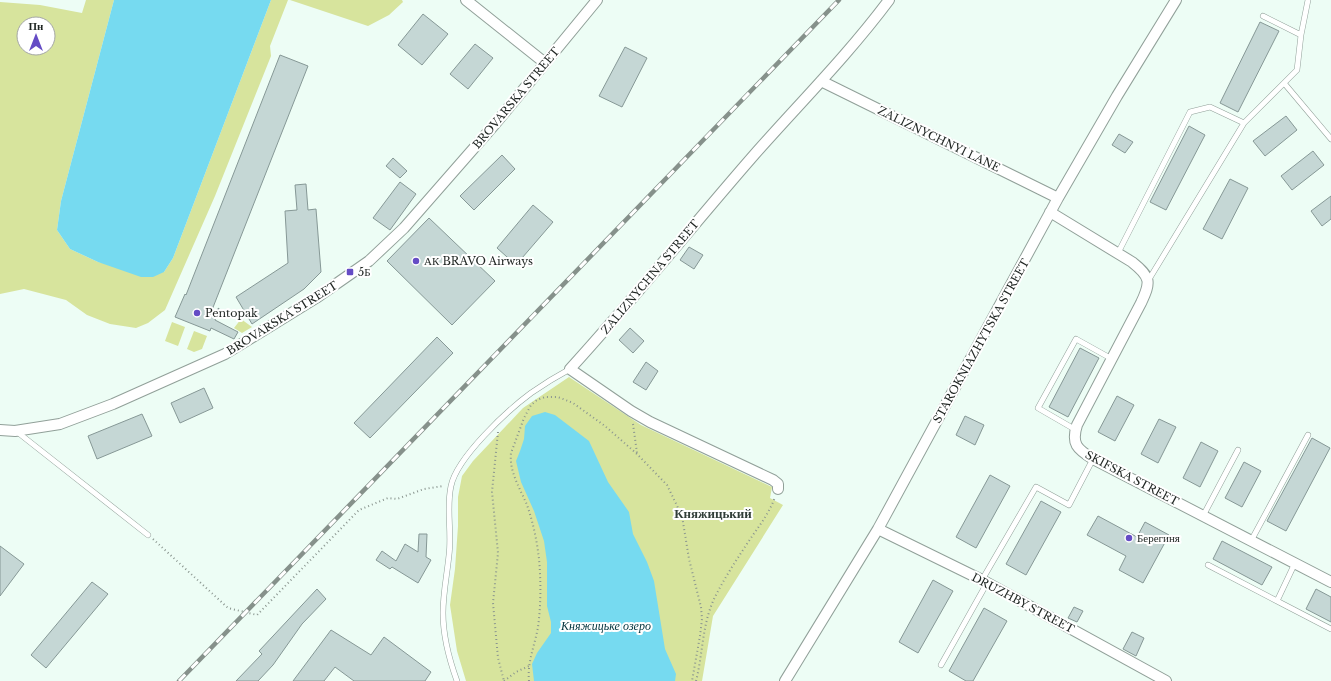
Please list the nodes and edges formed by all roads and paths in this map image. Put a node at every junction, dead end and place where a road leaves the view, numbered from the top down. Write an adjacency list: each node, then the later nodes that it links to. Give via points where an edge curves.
1 (466, 0): 8 (street)
2 (597, 0): 8 (street, BROVARSKA STREET)
3 (889, 0): 9 (street, ZALIZNYCHNA STREET)
4 (1176, 0): 13 (street, STAROKNIAZHYTSKA STREET)
5 (1308, 0): 7 (lane)
6 (1263, 16): 7 (lane)
7 (1301, 36): 10 (lane, via 1297,70)
8 (545, 63): 23 (street, BROVARSKA STREET, via 404,228 369,261 316,298 225,354 113,404 60,424)
9 (821, 81): 13 (street, ZALIZNYCHNYI LANE); 18 (street, ZALIZNYCHNA STREET)
10 (1284, 83): 11 (lane); 12 (lane)
11 (1244, 123): 15 (lane, via 1210,108 1190,112); 16 (lane)
12 (1331, 139)
13 (1058, 198): 14 (street, STAROKNIAZHYTSKA STREET)
14 (1050, 212): 15 (street); 31 (street, STAROKNIAZHYTSKA STREET)
15 (1118, 253): 16 (street, via 1144,271)
16 (1148, 280): 17 (street, via 1147,290)
17 (1112, 359): 22 (street); 22 (lane, via 1076,339 1038,408)
18 (570, 369): 19 (street); 20 (lane, via 532,392)
19 (631, 411): 26 (path); 29 (street, via 669,432 773,480 778,484)
20 (498, 421): 28 (lane, via 458,466); 43 (path, via 492,492 498,553 493,604 498,658)
21 (0, 430): 23 (street, BROVARSKA STREET)
22 (1076, 430): 27 (street, SKIFSKA STREET, via 1076,444 1082,452)
23 (15, 431): 32 (lane)
24 (1308, 435): 33 (lane)
25 (1238, 450): 30 (lane)
26 (637, 454): 40 (path, via 573,403 558,397 537,400 524,418 510,459 527,506 539,560 540,611); 45 (path, via 667,484 682,516 702,619)
27 (1093, 459): 30 (street, SKIFSKA STREET); 36 (lane, via 1069,505 1036,487)
28 (451, 486): 32 (path, via 424,489 397,499 388,498 359,510 257,615 228,608); 42 (lane, via 450,554 443,614 446,640)
29 (778, 489): 46 (path, via 760,527 714,598 708,616)
30 (1203, 516): 33 (street, SKIFSKA STREET)
31 (878, 529): 36 (street, DRUZHBY STREET); 47 (street, STAROKNIAZHYTSKA STREET)
32 (148, 534)
33 (1251, 541): 34 (street, SKIFSKA STREET)
34 (1294, 563): 37 (street, SKIFSKA STREET); 38 (lane)
35 (1208, 565): 38 (lane)
36 (984, 582): 41 (lane); 48 (street, DRUZHBY STREET)
37 (1331, 582)
38 (1276, 601): 39 (lane)
39 (1331, 629)
40 (529, 665): 43 (path); 44 (path)
41 (941, 665)
42 (457, 681)
43 (504, 681)
44 (529, 681)
45 (692, 681)
46 (696, 681)
47 (785, 681)
48 (1166, 681)

